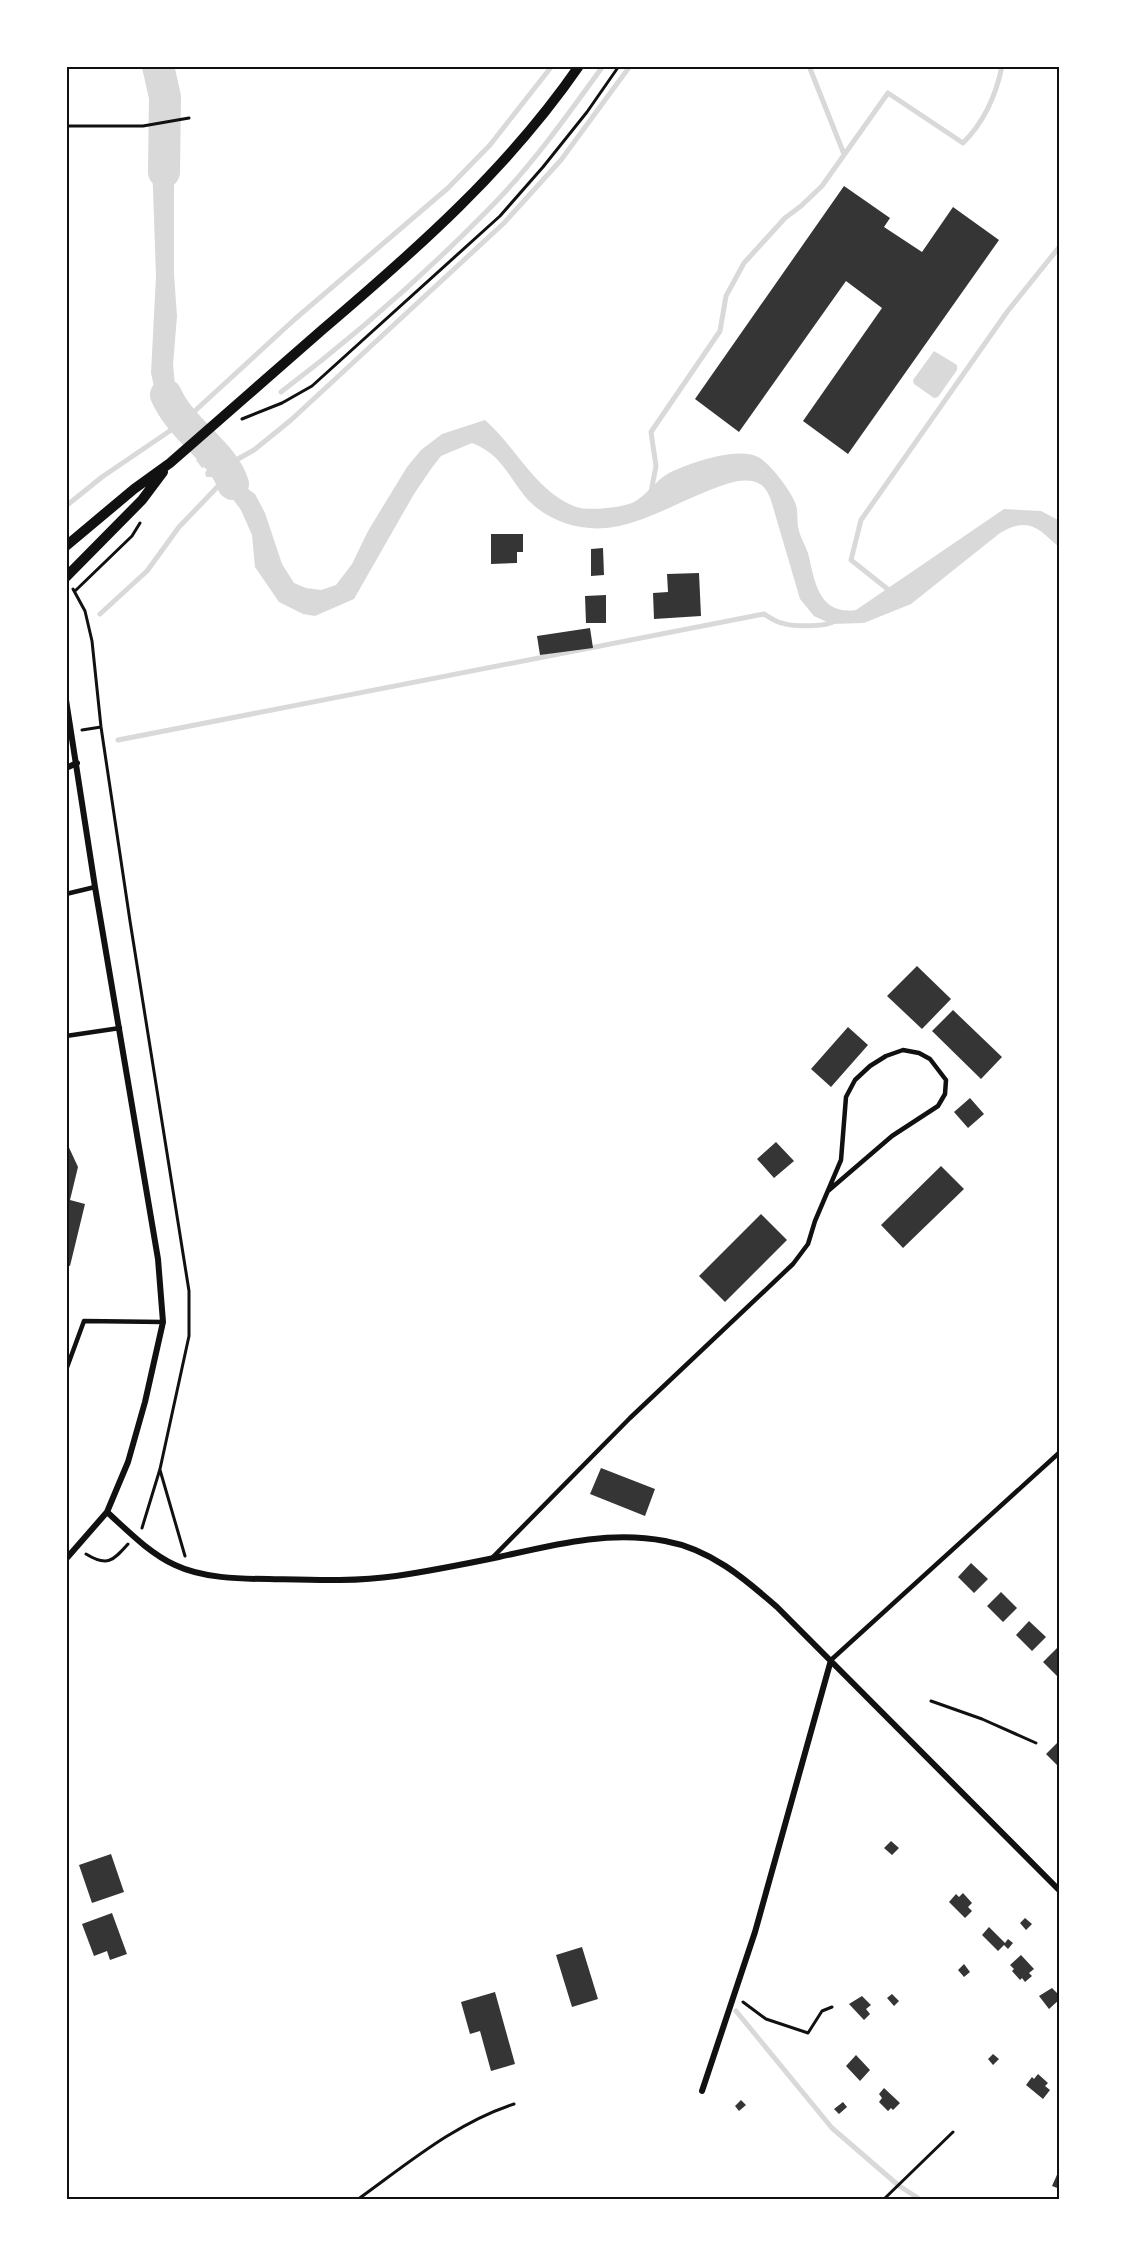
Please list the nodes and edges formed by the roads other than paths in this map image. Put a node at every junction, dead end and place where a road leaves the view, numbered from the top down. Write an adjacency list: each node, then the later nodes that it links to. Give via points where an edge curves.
1 (579, 66): 2 (street, via 532,130 456,211)
2 (170, 463): 3 (street); 4 (street, via 142,500)
3 (66, 546)
4 (66, 577)
5 (66, 700): 6 (street)
6 (76, 763): 7 (street); 8 (street)
7 (66, 768)
8 (94, 887): 9 (lane); 10 (street)
9 (66, 894)
10 (120, 1028): 11 (lane); 13 (street, via 158,1259)
11 (66, 1036)
12 (828, 1191): 12 (lane, via 840,1160 846,1097 855,1080 870,1066 903,1050 930,1059 946,1080 945,1094 938,1106 892,1136); 17 (lane, via 808,1244 793,1264 630,1418)
13 (163, 1322): 14 (lane, via 84,1321); 16 (street, via 128,1462)
14 (66, 1370)
15 (1060, 1452): 19 (lane)
16 (107, 1512): 17 (street, via 157,1555 194,1572 254,1579 331,1580 394,1576); 18 (street)
17 (492, 1558): 19 (street, via 612,1537 648,1538 685,1546 705,1553 751,1584)
18 (66, 1559)
19 (831, 1660): 20 (street); 21 (street, via 755,1932)
20 (1060, 1891)
21 (702, 2091)

